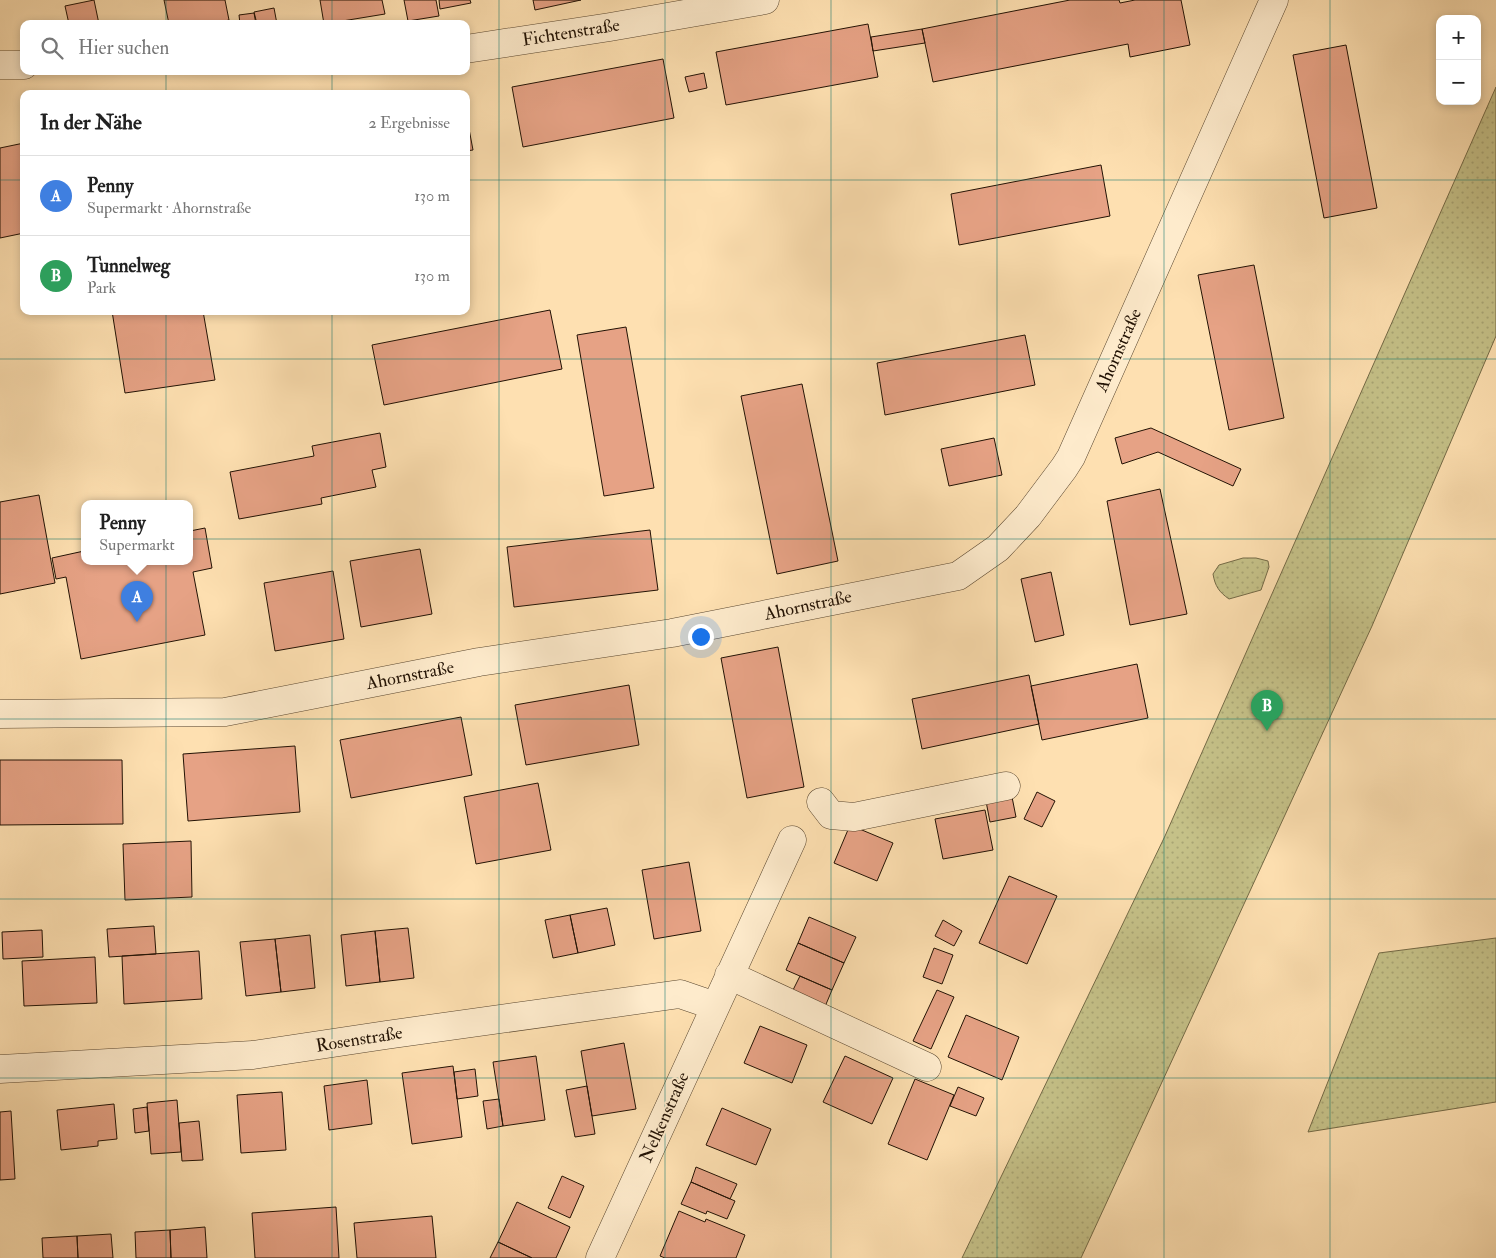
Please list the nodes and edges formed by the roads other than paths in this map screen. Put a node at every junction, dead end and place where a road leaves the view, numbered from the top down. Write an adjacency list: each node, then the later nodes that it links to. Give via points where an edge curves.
1 (764, 0): 3 (street, Fichtenstraße)
2 (1274, 0): 6 (street, Ahornstraße, via 1071,457 1028,516 998,548 958,576 672,633 479,662 224,712)
3 (470, 48)
4 (0, 65): 5 (street)
5 (20, 65)
6 (0, 714)
7 (1006, 786): 8 (street, via 854,817 831,815)
8 (821, 802)
9 (792, 840): 10 (street, Nelkenstraße)
10 (729, 975): 11 (street, Nelkenstraße); 12 (street)
11 (715, 1006): 13 (street, Rosenstraße, via 680,994 253,1056); 14 (street, Nelkenstraße)
12 (927, 1067)
13 (0, 1070)
14 (600, 1258)

